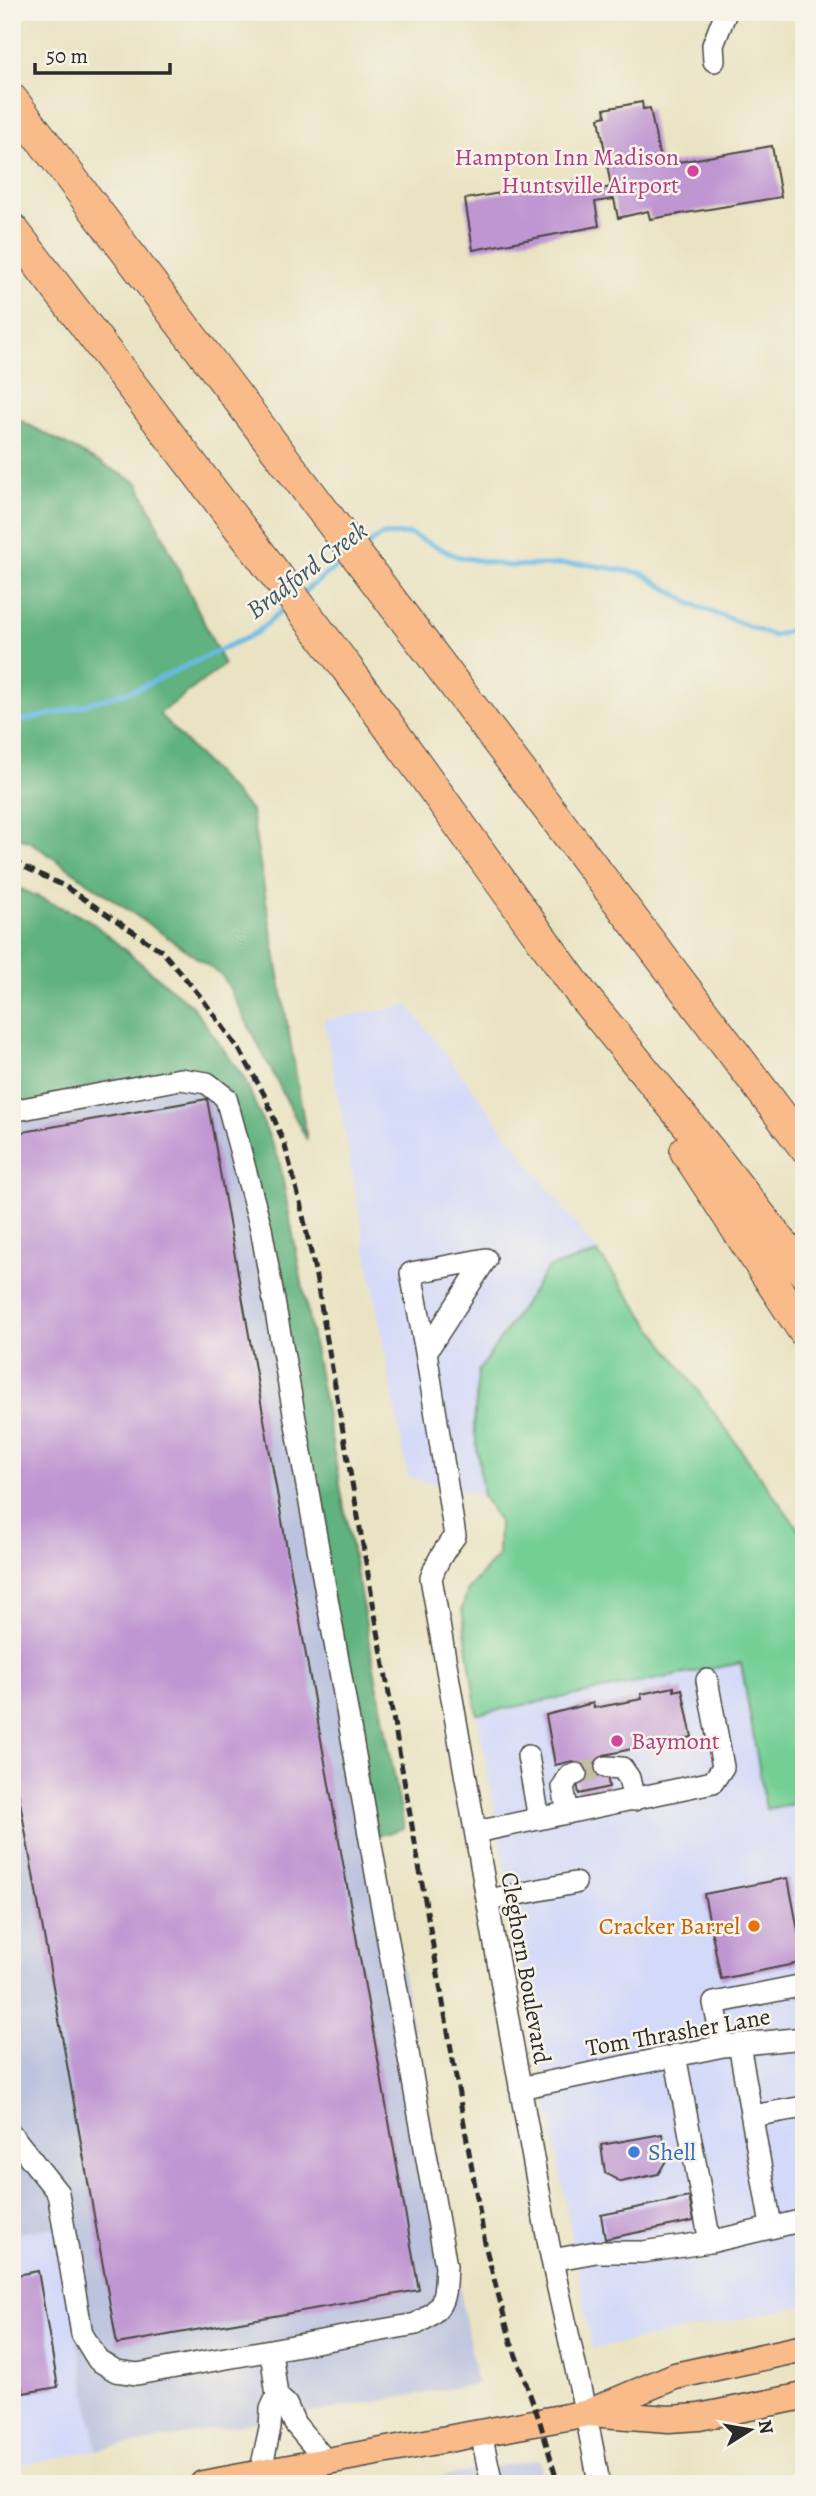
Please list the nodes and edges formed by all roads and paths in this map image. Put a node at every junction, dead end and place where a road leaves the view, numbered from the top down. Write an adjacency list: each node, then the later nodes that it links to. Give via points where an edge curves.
1 (726, 12): 2 (street, via 713,45)
2 (714, 61)
3 (12, 100): 6 (highway)
4 (12, 229): 5 (highway, via 346,667)
5 (583, 996): 10 (highway); 11 (highway)
6 (769, 1099): 8 (highway); 9 (highway)
7 (12, 1111): 36 (street, via 180,1079 207,1083 226,1098 261,1228 446,2266 444,2300 431,2316 416,2323)
8 (804, 1135)
9 (804, 1146)
10 (804, 1272)
11 (804, 1331)
12 (426, 1352): 12 (street, via 471,1282 486,1259 411,1273); 20 (street, Cleghorn Boulevard, via 455,1536 431,1578)
13 (707, 1680): 17 (street, via 723,1767 713,1783)
14 (528, 1756): 19 (street)
15 (606, 1767): 17 (street, via 622,1768)
16 (576, 1774): 18 (street, via 569,1776 564,1787)
17 (634, 1800): 18 (street)
18 (568, 1813): 19 (street)
19 (539, 1819): 20 (street)
20 (476, 1832): 22 (street, Cleghorn Boulevard)
21 (575, 1883): 22 (street)
22 (488, 1900): 27 (street, Cleghorn Boulevard)
23 (804, 1985): 25 (street, via 714,2003)
24 (804, 2038): 25 (street, Tom Thrasher Lane)
25 (731, 2045): 26 (street, Tom Thrasher Lane); 29 (street)
26 (676, 2055): 27 (street, Tom Thrasher Lane); 33 (street)
27 (520, 2088): 34 (street, Cleghorn Boulevard)
28 (803, 2114): 29 (street)
29 (752, 2116): 32 (street)
30 (12, 2135): 36 (street, via 58,2193 82,2334 98,2360 116,2371 137,2374)
31 (804, 2220): 32 (street)
32 (771, 2226): 33 (street)
33 (710, 2242): 34 (street)
34 (552, 2260): 39 (street, Cleghorn Boulevard)
35 (804, 2348): 39 (main road, via 675,2376)
36 (271, 2351): 37 (street)
37 (277, 2396): 41 (street); 42 (street)
38 (804, 2396): 39 (main road, via 699,2417)
39 (588, 2413): 40 (main road); 46 (street, Cleghorn Boulevard)
40 (481, 2433): 41 (main road); 45 (street)
41 (326, 2461): 43 (main road)
42 (260, 2473): 43 (main road); 44 (main road)
43 (288, 2476)
44 (203, 2484)
45 (492, 2484)
46 (599, 2484)

